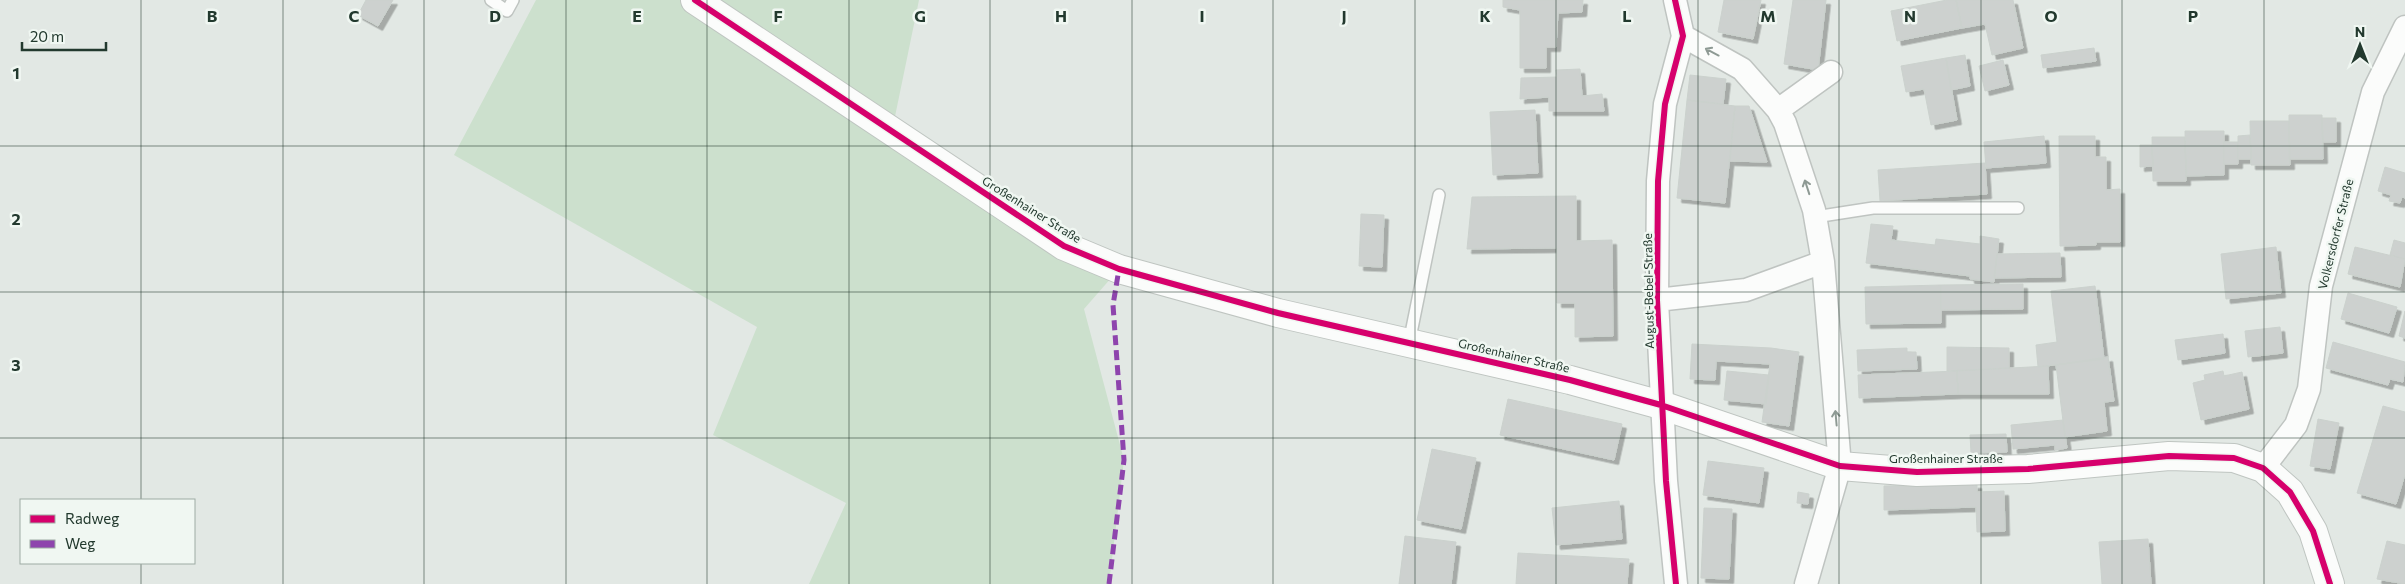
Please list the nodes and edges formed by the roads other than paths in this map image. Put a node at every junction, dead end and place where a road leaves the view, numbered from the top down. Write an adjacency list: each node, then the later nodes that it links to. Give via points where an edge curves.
1 (491, 0): 2 (lane, via 507,11)
2 (514, 0)
3 (695, 0): 14 (street, Großenhainer Straße, via 1064,246 1119,269)
4 (1675, 0): 6 (street, August-Bebel-Straße)
5 (2405, 27): 17 (street, Volkersdorfer Straße, via 2373,92 2355,156 2321,286 2309,389 2296,425)
6 (1682, 36): 8 (street, one-way to 6, via 1742,69); 13 (street, August-Bebel-Straße, via 1665,104 1658,181)
7 (1831, 72): 8 (street)
8 (1778, 110): 11 (street, one-way to 8)
9 (1439, 194): 14 (lane)
10 (2018, 208): 11 (lane, via 1873,208)
11 (1815, 216): 12 (street)
12 (1822, 262): 13 (street, August-Bebel-Straße, via 1746,290); 16 (street, one-way to 12)
13 (1657, 300): 15 (street, August-Bebel-Straße)
14 (1409, 343): 15 (street, Großenhainer Straße, via 1570,380)
15 (1661, 405): 16 (street, Großenhainer Straße); 18 (street, August-Bebel-Straße)
16 (1840, 466): 17 (street, Großenhainer Straße, via 1917,472 2028,469 2169,456 2234,458); 19 (street)
17 (2263, 468): 20 (street, Großenhainer Straße, via 2290,492 2313,531)
18 (1676, 584)
19 (1806, 584)
20 (2330, 584)

